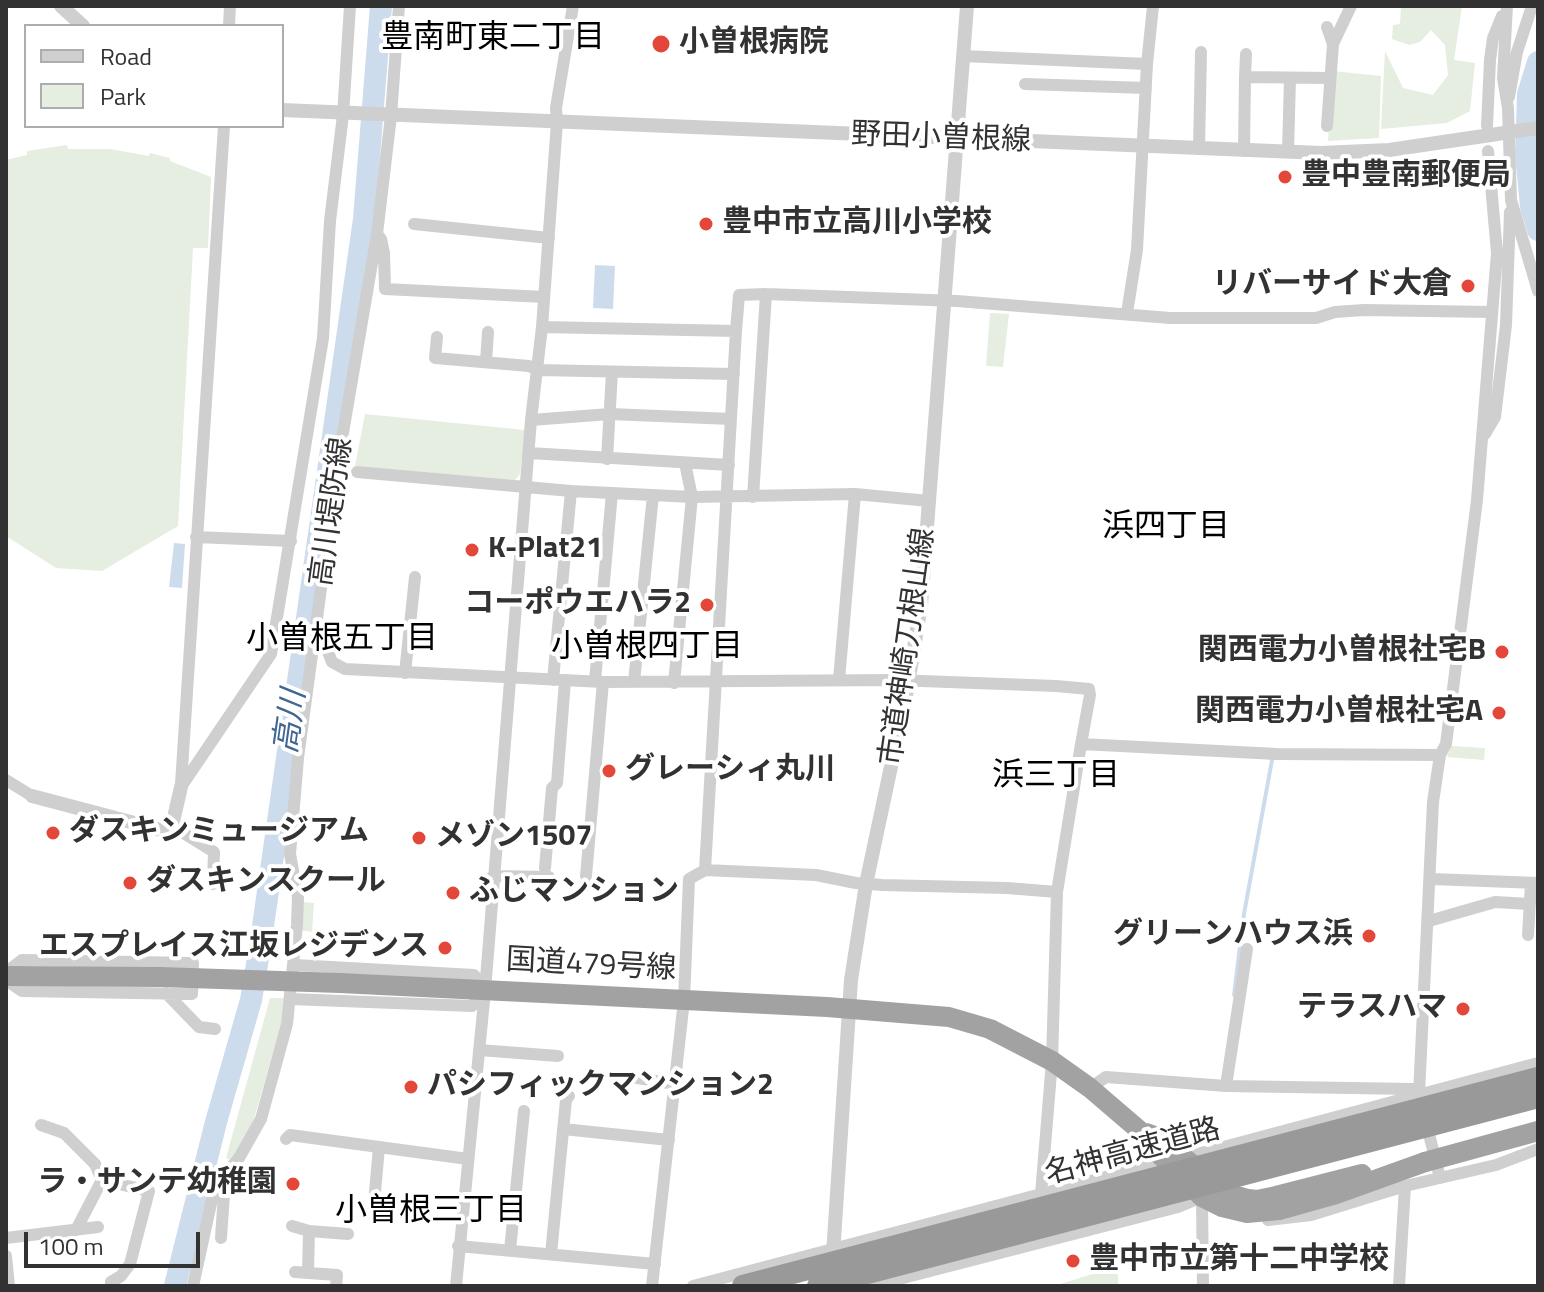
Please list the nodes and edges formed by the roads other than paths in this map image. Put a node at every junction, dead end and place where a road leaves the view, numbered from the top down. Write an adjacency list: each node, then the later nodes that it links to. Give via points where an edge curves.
1 (61, 6): 10 (street)
2 (350, 6): 24 (street)
3 (399, 6): 25 (street, 高川堤防線)
4 (573, 6): 26 (street)
5 (967, 6): 15 (street, 市道神崎刀根山線)
6 (1153, 6): 16 (street)
7 (1351, 6): 12 (street)
8 (1506, 6): 22 (street, via 1503,78); 28 (street, via 1491,49)
9 (1532, 6): 22 (street, via 1517,52)
10 (81, 24)
11 (1327, 27): 12 (street)
12 (1333, 44): 19 (street)
13 (1201, 52): 34 (street)
14 (1246, 54): 17 (street)
15 (963, 56): 16 (street); 32 (street, 市道神崎刀根山線)
16 (1147, 64): 21 (street)
17 (1245, 77): 18 (street); 35 (street)
18 (1290, 78): 19 (street); 37 (street)
19 (1330, 78): 27 (street)
20 (1025, 84): 21 (street)
21 (1146, 88): 33 (street)
22 (1508, 108): 31 (street)
23 (284, 110): 24 (street, 野田小曽根線)
24 (343, 115): 25 (street, 野田小曽根線); 75 (street, via 323,338)
25 (391, 116): 26 (street, 野田小曽根線); 40 (street, 高川堤防線)
26 (557, 122): 32 (street, 野田小曽根線); 41 (street)
27 (1327, 126)
28 (1487, 126)
29 (224, 128): 74 (street)
30 (1538, 128): 31 (street, 野田小曽根線)
31 (1510, 133): 37 (street, 野田小曽根線, via 1389,150); 38 (street)
32 (956, 140): 33 (street, 野田小曽根線); 45 (street, 市道神崎刀根山線)
33 (1142, 147): 34 (street, 野田小曽根線); 47 (street, via 1137,250)
34 (1199, 149): 35 (street, 野田小曽根線)
35 (1244, 151): 37 (street, 野田小曽根線)
36 (1488, 151): 46 (street, via 1497,253)
37 (1288, 152)
38 (1511, 200): 42 (street); 59 (street, via 1495,417)
39 (414, 224): 41 (street)
40 (377, 234): 44 (street, via 384,253 385,289); 77 (street, 高川堤防線)
41 (549, 238): 44 (street)
42 (1538, 291)
43 (766, 294): 45 (street); 49 (street, via 739,295); 72 (street)
44 (544, 297): 48 (street)
45 (945, 301): 47 (street); 73 (street, 市道神崎刀根山線)
46 (1491, 312): 47 (street, via 1364,310 1316,318); 59 (street)
47 (1127, 313)
48 (542, 327): 49 (street); 53 (street)
49 (736, 331): 55 (street)
50 (488, 332): 52 (street)
51 (437, 337): 52 (street, via 435,358)
52 (486, 362): 53 (street)
53 (537, 370): 54 (street); 58 (street)
54 (612, 372): 55 (street); 56 (street)
55 (734, 374): 57 (street)
56 (610, 414): 57 (street); 58 (street); 61 (street)
57 (731, 419): 63 (street)
58 (531, 420): 60 (street)
59 (1482, 441): 88 (street, via 1446,744)
60 (529, 453): 61 (street); 65 (street)
61 (607, 459): 62 (street)
62 (685, 463): 63 (street); 70 (street)
63 (729, 465): 71 (street)
64 (357, 472): 65 (street)
65 (526, 488): 66 (street); 79 (street)
66 (571, 491): 67 (street); 80 (street)
67 (612, 493): 69 (street); 84 (street)
68 (855, 494): 72 (street); 73 (street); 82 (street)
69 (653, 495): 70 (street); 85 (street)
70 (692, 497): 71 (street); 86 (street)
71 (727, 497): 72 (street); 81 (street)
72 (753, 497)
73 (929, 501): 83 (street, 市道神崎刀根山線)
74 (196, 537): 75 (street); 90 (street)
75 (291, 541): 90 (street, via 271,654)
76 (415, 577): 78 (street)
77 (317, 622): 78 (street, via 332,662 345,669); 105 (street, 高川堤防線, via 290,854 298,897)
78 (405, 673): 79 (street)
79 (510, 678): 80 (street); 94 (street)
80 (559, 680): 84 (street); 94 (street, via 557,783 552,788 547,872)
81 (715, 680): 82 (street); 86 (street); 93 (street)
82 (839, 680): 83 (street)
83 (909, 681): 87 (street, via 1089,689); 99 (street, 市道神崎刀根山線)
84 (599, 682): 85 (street); 95 (street)
85 (634, 682): 86 (street)
86 (674, 683)
87 (1081, 744): 88 (street); 100 (street)
88 (1440, 755): 96 (street)
89 (6, 780): 91 (street)
90 (181, 787): 92 (street)
91 (32, 796): 92 (street, via 161,830)
92 (172, 826): 98 (street, via 214,852)
93 (705, 870): 99 (street, via 816,875); 110 (street, via 689,879)
94 (493, 876): 108 (street)
95 (586, 876)
96 (1431, 879): 97 (street); 102 (street)
97 (1535, 883): 101 (street)
98 (213, 884)
99 (866, 884): 100 (street); 111 (street, 市道神崎刀根山線)
100 (1057, 892): 115 (street)
101 (1530, 904): 102 (street, via 1495,902); 103 (street)
102 (1429, 921): 122 (street)
103 (1528, 935)
104 (1247, 949): 120 (street)
105 (295, 965): 108 (street, via 474,975); 109 (street, 高川堤防線)
106 (6, 976): 107 (highway, 国道479号線); 107 (street, via 22,960 193,963 192,994)
107 (163, 985): 108 (highway, 国道479号線, bridge, via 340,983); 112 (street, via 199,1027)
108 (485, 991): 109 (street, via 472,1006); 110 (highway, 国道479号線); 113 (street)
109 (290, 999): 138 (street, 高川堤防線, via 261,1119)
110 (684, 1000): 111 (highway, 国道479号線); 119 (street)
111 (850, 1008): 115 (highway, 国道479号線, via 949,1017 990,1029); 151 (street, 市道神崎刀根山線)
112 (215, 1029)
113 (479, 1050): 114 (street); 133 (street)
114 (558, 1056)
115 (1052, 1061): 121 (highway, 国道479号線); 140 (street)
116 (1538, 1063): 122 (street)
117 (619, 1075): 119 (street)
118 (1538, 1078): 165 (highway, 名神高速道路, bridge)
119 (675, 1084): 130 (street)
120 (1226, 1086): 121 (street, via 1106,1077); 122 (street, via 1413,1089)
121 (1090, 1088): 134 (highway, 国道479号線)
122 (1419, 1094): 134 (street); 136 (street)
123 (569, 1096): 127 (street)
124 (1538, 1097): 166 (highway, 名神高速道路, bridge)
125 (524, 1111): 152 (street)
126 (41, 1125): 137 (street, via 64,1133 95,1164)
127 (563, 1129): 130 (street); 153 (street)
128 (1538, 1131): 135 (highway, 国道479号線, bridge)
129 (286, 1139): 131 (street, via 290,1135)
130 (669, 1140): 155 (street)
131 (379, 1147): 133 (street); 142 (street)
132 (1538, 1149): 136 (street)
133 (468, 1159): 150 (street)
134 (1176, 1159): 135 (highway, 国道479号線, via 1227,1193 1257,1200); 140 (street); 141 (highway, 国道479号線)
135 (1425, 1162): 141 (highway, 国道479号線, via 1279,1210 1247,1213)
136 (1440, 1178): 139 (street)
137 (102, 1180): 145 (street); 159 (street, via 149,1191 130,1264)
138 (219, 1182): 148 (street, via 224,1194); 160 (street, 高川堤防線)
139 (1405, 1186): 141 (street, via 1290,1219 1233,1216); 170 (street)
140 (1041, 1194): 151 (street)
141 (1202, 1197): 157 (street); 169 (street)
142 (373, 1215)
143 (292, 1226): 146 (street)
144 (98, 1227): 145 (street)
145 (76, 1230): 149 (street)
146 (309, 1231): 147 (street); 156 (street)
147 (348, 1234)
148 (221, 1238)
149 (7, 1240)
150 (458, 1246): 152 (street); 162 (street)
151 (833, 1247): 164 (street); 167 (street, 市道神崎刀根山線)
152 (510, 1250): 153 (street)
153 (551, 1254): 155 (street)
154 (6, 1256): 158 (street)
155 (655, 1264): 163 (street)
156 (308, 1276): 161 (street, via 337,1275)
157 (904, 1282): 168 (street)
158 (9, 1286)
159 (111, 1286)
160 (193, 1286)
161 (336, 1286)
162 (456, 1286)
163 (652, 1286)
164 (693, 1286)
165 (743, 1286)
166 (818, 1286)
167 (830, 1286)
168 (872, 1286)
169 (1203, 1286)
170 (1399, 1286)

